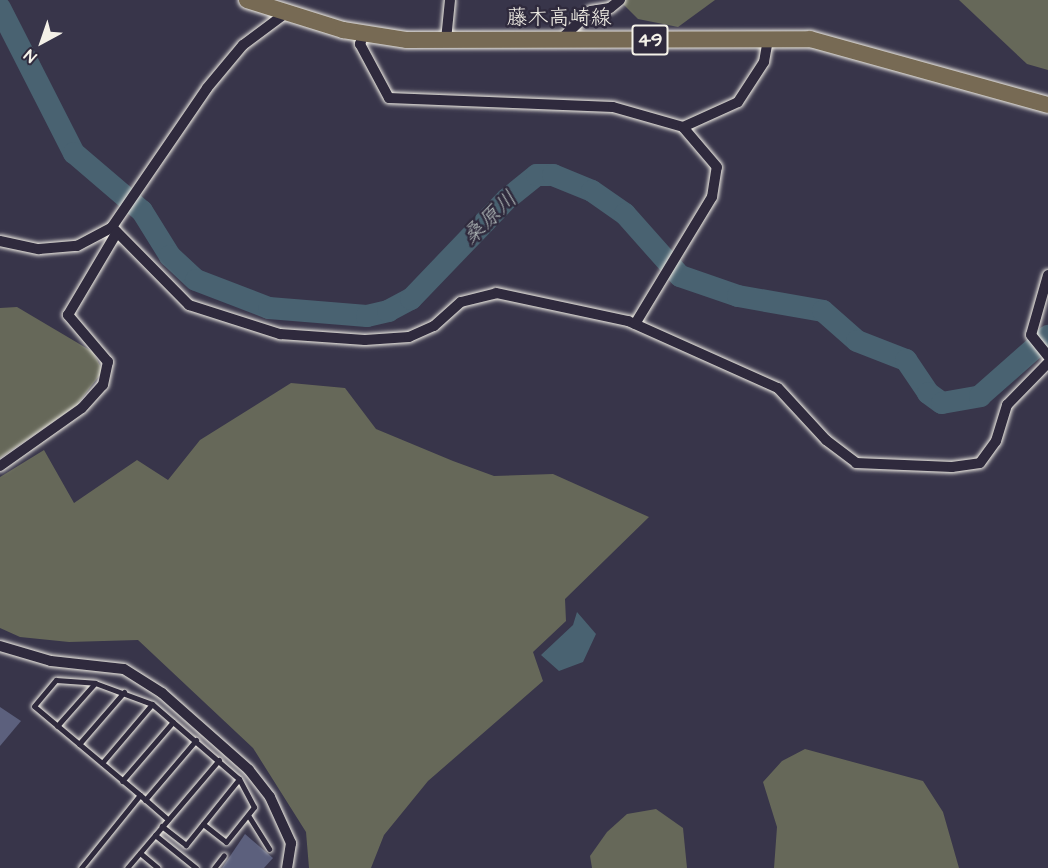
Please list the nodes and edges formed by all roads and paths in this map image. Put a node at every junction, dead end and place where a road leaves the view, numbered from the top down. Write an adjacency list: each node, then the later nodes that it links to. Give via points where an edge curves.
1 (247, 0): 4 (main road, 藤木高崎線 / 49)
2 (450, 0): 7 (street)
3 (620, 0): 8 (street, via 610,8 591,10)
4 (286, 13): 5 (main road, 藤木高崎線 / 49); 11 (street, via 243,45 207,88)
5 (364, 34): 7 (main road, 藤木高崎線 / 49); 10 (street, via 360,44 389,98 613,107)
6 (768, 39): 8 (main road, 藤木高崎線 / 49); 9 (main road, 藤木高崎線 / 49, via 837,42); 10 (street, via 764,62 738,102)
7 (446, 40): 8 (main road, 藤木高崎線 / 49)
8 (558, 41)
9 (1048, 105)
10 (683, 127): 14 (street, via 717,167 712,197)
11 (115, 230): 12 (street, via 77,246 39,249); 14 (street, via 189,305 280,334 365,340 409,337 434,326 461,302 496,293); 17 (street, via 68,315 108,362 103,385 82,408)
12 (0, 241)
13 (1048, 275): 15 (street, via 1031,335)
14 (635, 324): 16 (street, via 778,388 826,440 856,463 952,467 980,463 996,441 1007,405)
15 (1048, 356)
16 (1048, 363)
17 (0, 466)
18 (0, 646): 45 (street, via 51,661 124,669 162,693 249,770 270,797 291,843)
19 (95, 683): 20 (lane); 23 (lane); 23 (lane, via 56,680 33,706)
20 (124, 692): 21 (lane); 25 (lane)
21 (152, 704): 22 (lane); 27 (lane)
22 (173, 722): 24 (lane); 29 (lane)
23 (57, 726): 25 (lane)
24 (196, 740): 26 (lane); 31 (lane)
25 (79, 744): 27 (lane)
26 (219, 760): 28 (lane); 33 (lane)
27 (102, 763): 29 (lane)
28 (239, 779): 32 (lane, via 254,807); 34 (lane)
29 (123, 780): 30 (lane)
30 (140, 795): 31 (lane); 40 (lane)
31 (145, 800): 33 (lane)
32 (248, 815): 34 (lane, via 226,842); 37 (lane)
33 (168, 819): 35 (lane)
34 (203, 824): 35 (lane, via 186,845)
35 (162, 826): 36 (lane)
36 (155, 835): 38 (lane); 43 (lane)
37 (269, 849)
38 (140, 853): 41 (lane); 42 (lane)
39 (224, 855): 44 (lane)
40 (81, 868)
41 (127, 868)
42 (158, 868)
43 (196, 868)
44 (214, 868)
45 (287, 868)

